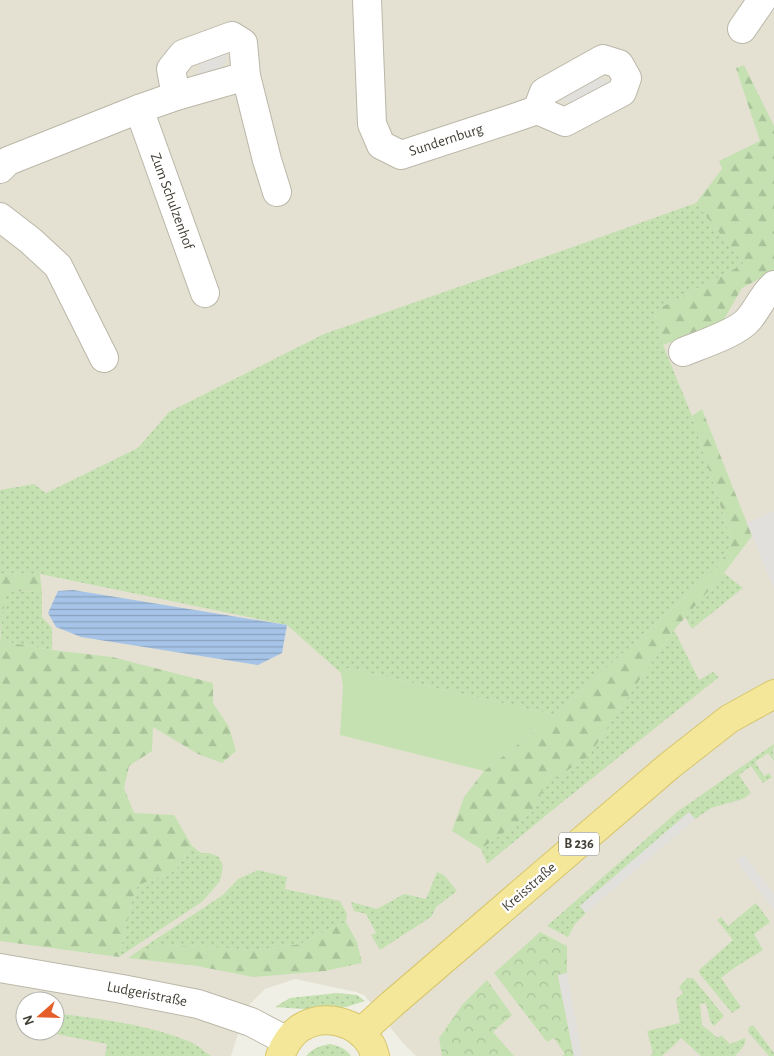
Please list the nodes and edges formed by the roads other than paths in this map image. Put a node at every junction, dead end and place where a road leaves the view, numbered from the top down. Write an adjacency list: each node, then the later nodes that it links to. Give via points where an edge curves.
1 (367, 0): 7 (street, Sundernburg, via 372,124 381,145 401,155)
2 (762, 0): 3 (street)
3 (742, 29)
4 (246, 76): 5 (street); 5 (street, via 243,43 232,36 183,54 172,69); 9 (street)
5 (176, 96): 6 (street)
6 (139, 108): 8 (street); 12 (street, Zum Schulzenhof)
7 (537, 110)
8 (3, 164)
9 (277, 192)
10 (0, 217): 14 (street, via 58,266)
11 (774, 285): 13 (street, via 748,321)
12 (205, 293)
13 (683, 352)
14 (104, 358)
15 (774, 694): 17 (main road, Kreisstraße / B 236, via 729,719 669,766)
16 (0, 968): 18 (street, Ludgeristraße, via 198,1004 251,1022)
17 (361, 1032): 18 (main road, via 330,1020 314,1022 299,1029); 19 (main road)
18 (284, 1048)
19 (375, 1056)

